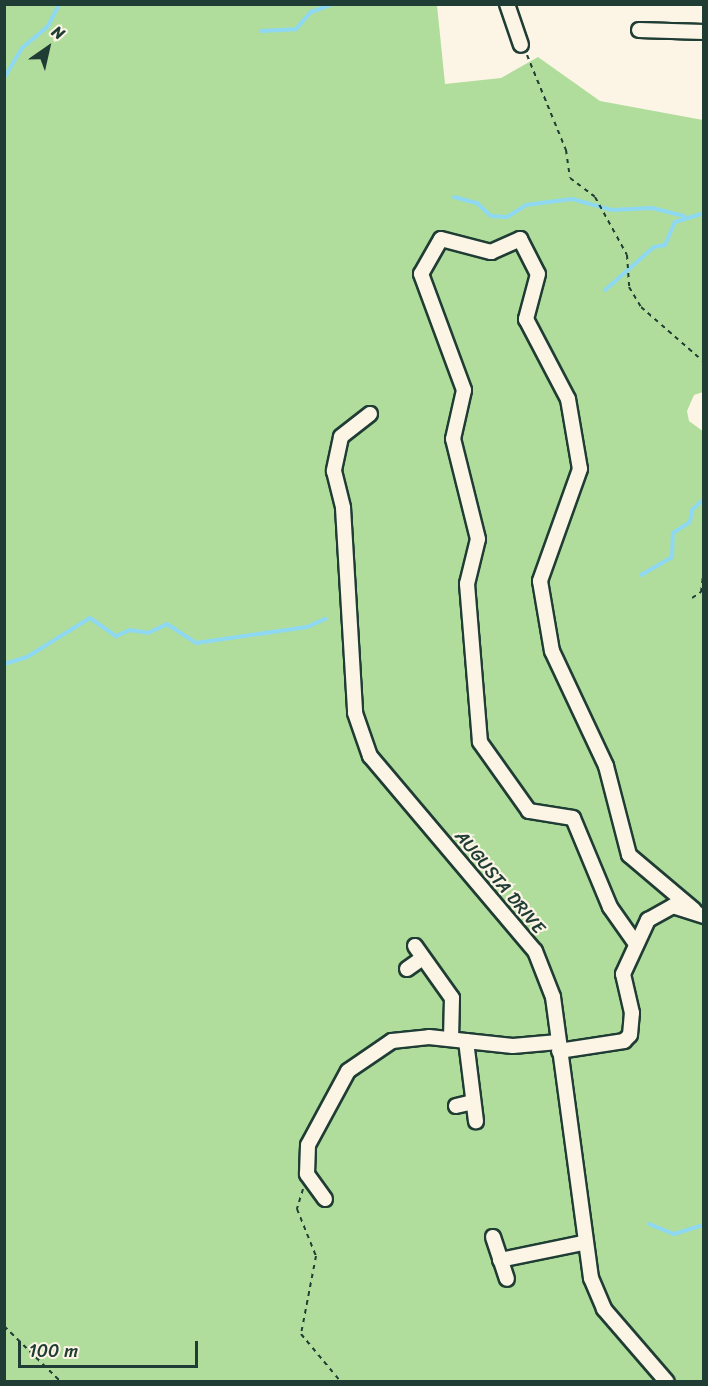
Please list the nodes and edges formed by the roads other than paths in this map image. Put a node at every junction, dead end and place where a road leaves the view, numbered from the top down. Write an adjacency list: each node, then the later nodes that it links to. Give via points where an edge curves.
1 (507, 4): 4 (street)
2 (639, 30): 3 (street)
3 (704, 32)
4 (521, 45)
5 (370, 414): 11 (street, AUGUSTA DRIVE, via 341,437 334,471 343,508 355,713 370,756 535,951 553,996)
6 (699, 913): 7 (street, via 673,906 655,913); 7 (street, via 630,855 606,766 552,651 540,581 580,469 568,399 526,319 538,274 520,238 491,252 441,238 421,274 464,390 453,439 478,539 466,584 480,742 529,811 573,818 610,907)
7 (636, 944): 11 (street, via 623,974 632,1013 630,1035 624,1041)
8 (407, 969): 9 (street, via 419,952 452,998)
9 (451, 1039): 10 (street); 15 (street, via 392,1041 348,1071 308,1144 307,1174)
10 (466, 1041): 11 (street); 12 (street)
11 (559, 1047): 17 (street, AUGUSTA DRIVE)
12 (473, 1102): 13 (street); 14 (street)
13 (456, 1106)
14 (476, 1121)
15 (326, 1199)
16 (493, 1238): 18 (street)
17 (583, 1243): 18 (street); 20 (street, AUGUSTA DRIVE, via 604,1309)
18 (500, 1260): 19 (street)
19 (507, 1279)
20 (667, 1382)

